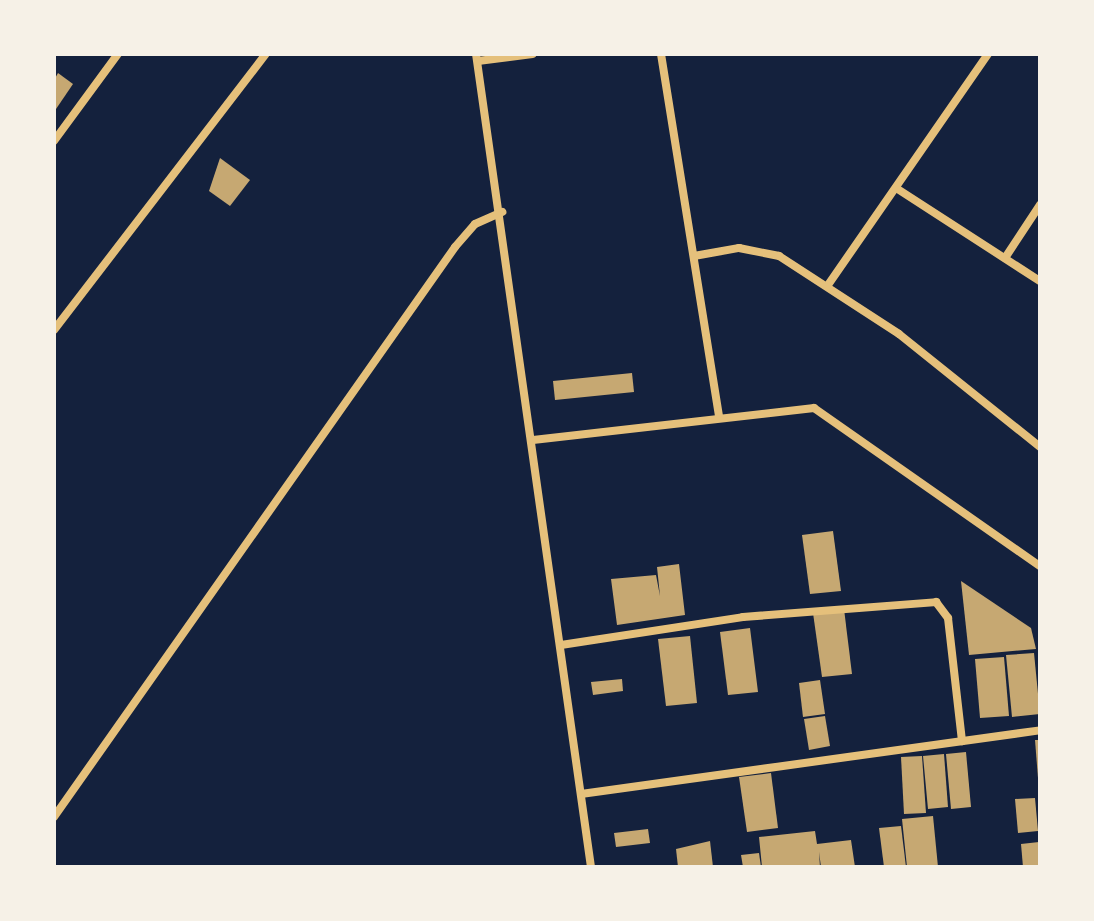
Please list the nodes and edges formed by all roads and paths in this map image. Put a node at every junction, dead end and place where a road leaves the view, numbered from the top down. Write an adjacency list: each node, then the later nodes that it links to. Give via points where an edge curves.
1 (118, 54): 7 (street)
2 (266, 54): 15 (street)
3 (533, 54): 6 (street)
4 (661, 54): 11 (street)
5 (988, 54): 8 (street)
6 (477, 58): 10 (street)
7 (54, 141)
8 (896, 188): 12 (street); 14 (street)
9 (1040, 205): 12 (street)
10 (502, 212): 17 (street); 24 (street, via 475,224 455,247)
11 (694, 256): 14 (street, via 759,250); 16 (street)
12 (1005, 258): 13 (street)
13 (1040, 281)
14 (828, 285): 18 (street)
15 (54, 330)
16 (719, 416): 17 (street); 19 (street, via 814,408)
17 (533, 440): 20 (street)
18 (1040, 447)
19 (1040, 566)
20 (561, 645): 22 (street, via 743,617 936,602 948,618); 23 (street)
21 (1040, 730): 22 (street)
22 (962, 741): 23 (street)
23 (581, 794): 25 (street)
24 (54, 817)
25 (591, 867)

